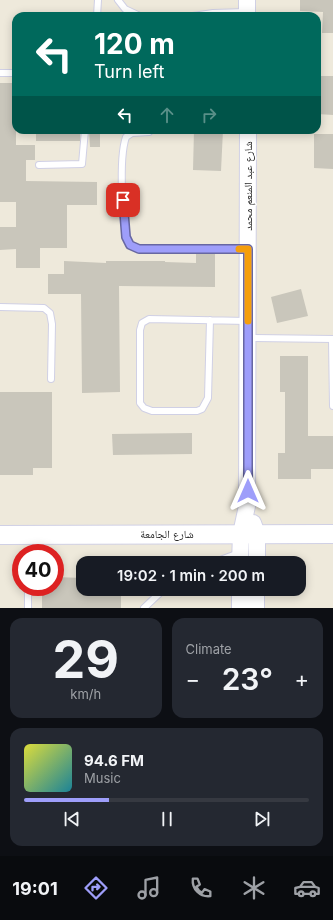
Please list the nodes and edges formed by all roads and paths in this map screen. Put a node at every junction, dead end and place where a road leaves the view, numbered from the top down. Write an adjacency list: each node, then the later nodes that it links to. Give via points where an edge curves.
1 (98, 0): 4 (lane)
2 (118, 0): 5 (lane)
3 (247, 6): 6 (lane)
4 (97, 12)
5 (124, 12)
6 (222, 12)
7 (0, 73): 8 (lane)
8 (12, 73)
9 (85, 134): 12 (lane, via 82,164)
10 (130, 134): 13 (lane, via 126,137 123,146 122,165 126,237 130,245 139,249)
11 (248, 134): 13 (street, شارع عبد المنعم محمد)
12 (39, 164)
13 (248, 249): 16 (street, شارع عبد المنعم محمد)
14 (0, 307): 19 (lane, via 44,308 50,313)
15 (210, 320): 15 (lane, via 149,319 142,323 140,403 144,408 160,411 202,409 208,398); 16 (lane)
16 (248, 322): 17 (street, شارع عبد المنعم محمد)
17 (248, 338): 18 (lane); 21 (street, شارع عبد المنعم محمد)
18 (333, 339): 20 (lane)
19 (51, 379)
20 (333, 406)
21 (249, 534): 22 (main road, شارع الجامعة); 23 (main road, شارع الجامعة); 24 (street, شارع عبد المنعم محمد); 25 (street, شارع عبد المنعم محمد)
22 (333, 534)
23 (0, 535)
24 (241, 556)
25 (255, 556)
26 (28, 596): 30 (lane)
27 (157, 596): 31 (lane)
28 (240, 596): 32 (street)
29 (256, 596): 33 (street)
30 (28, 608)
31 (144, 608)
32 (240, 608)
33 (256, 608)

